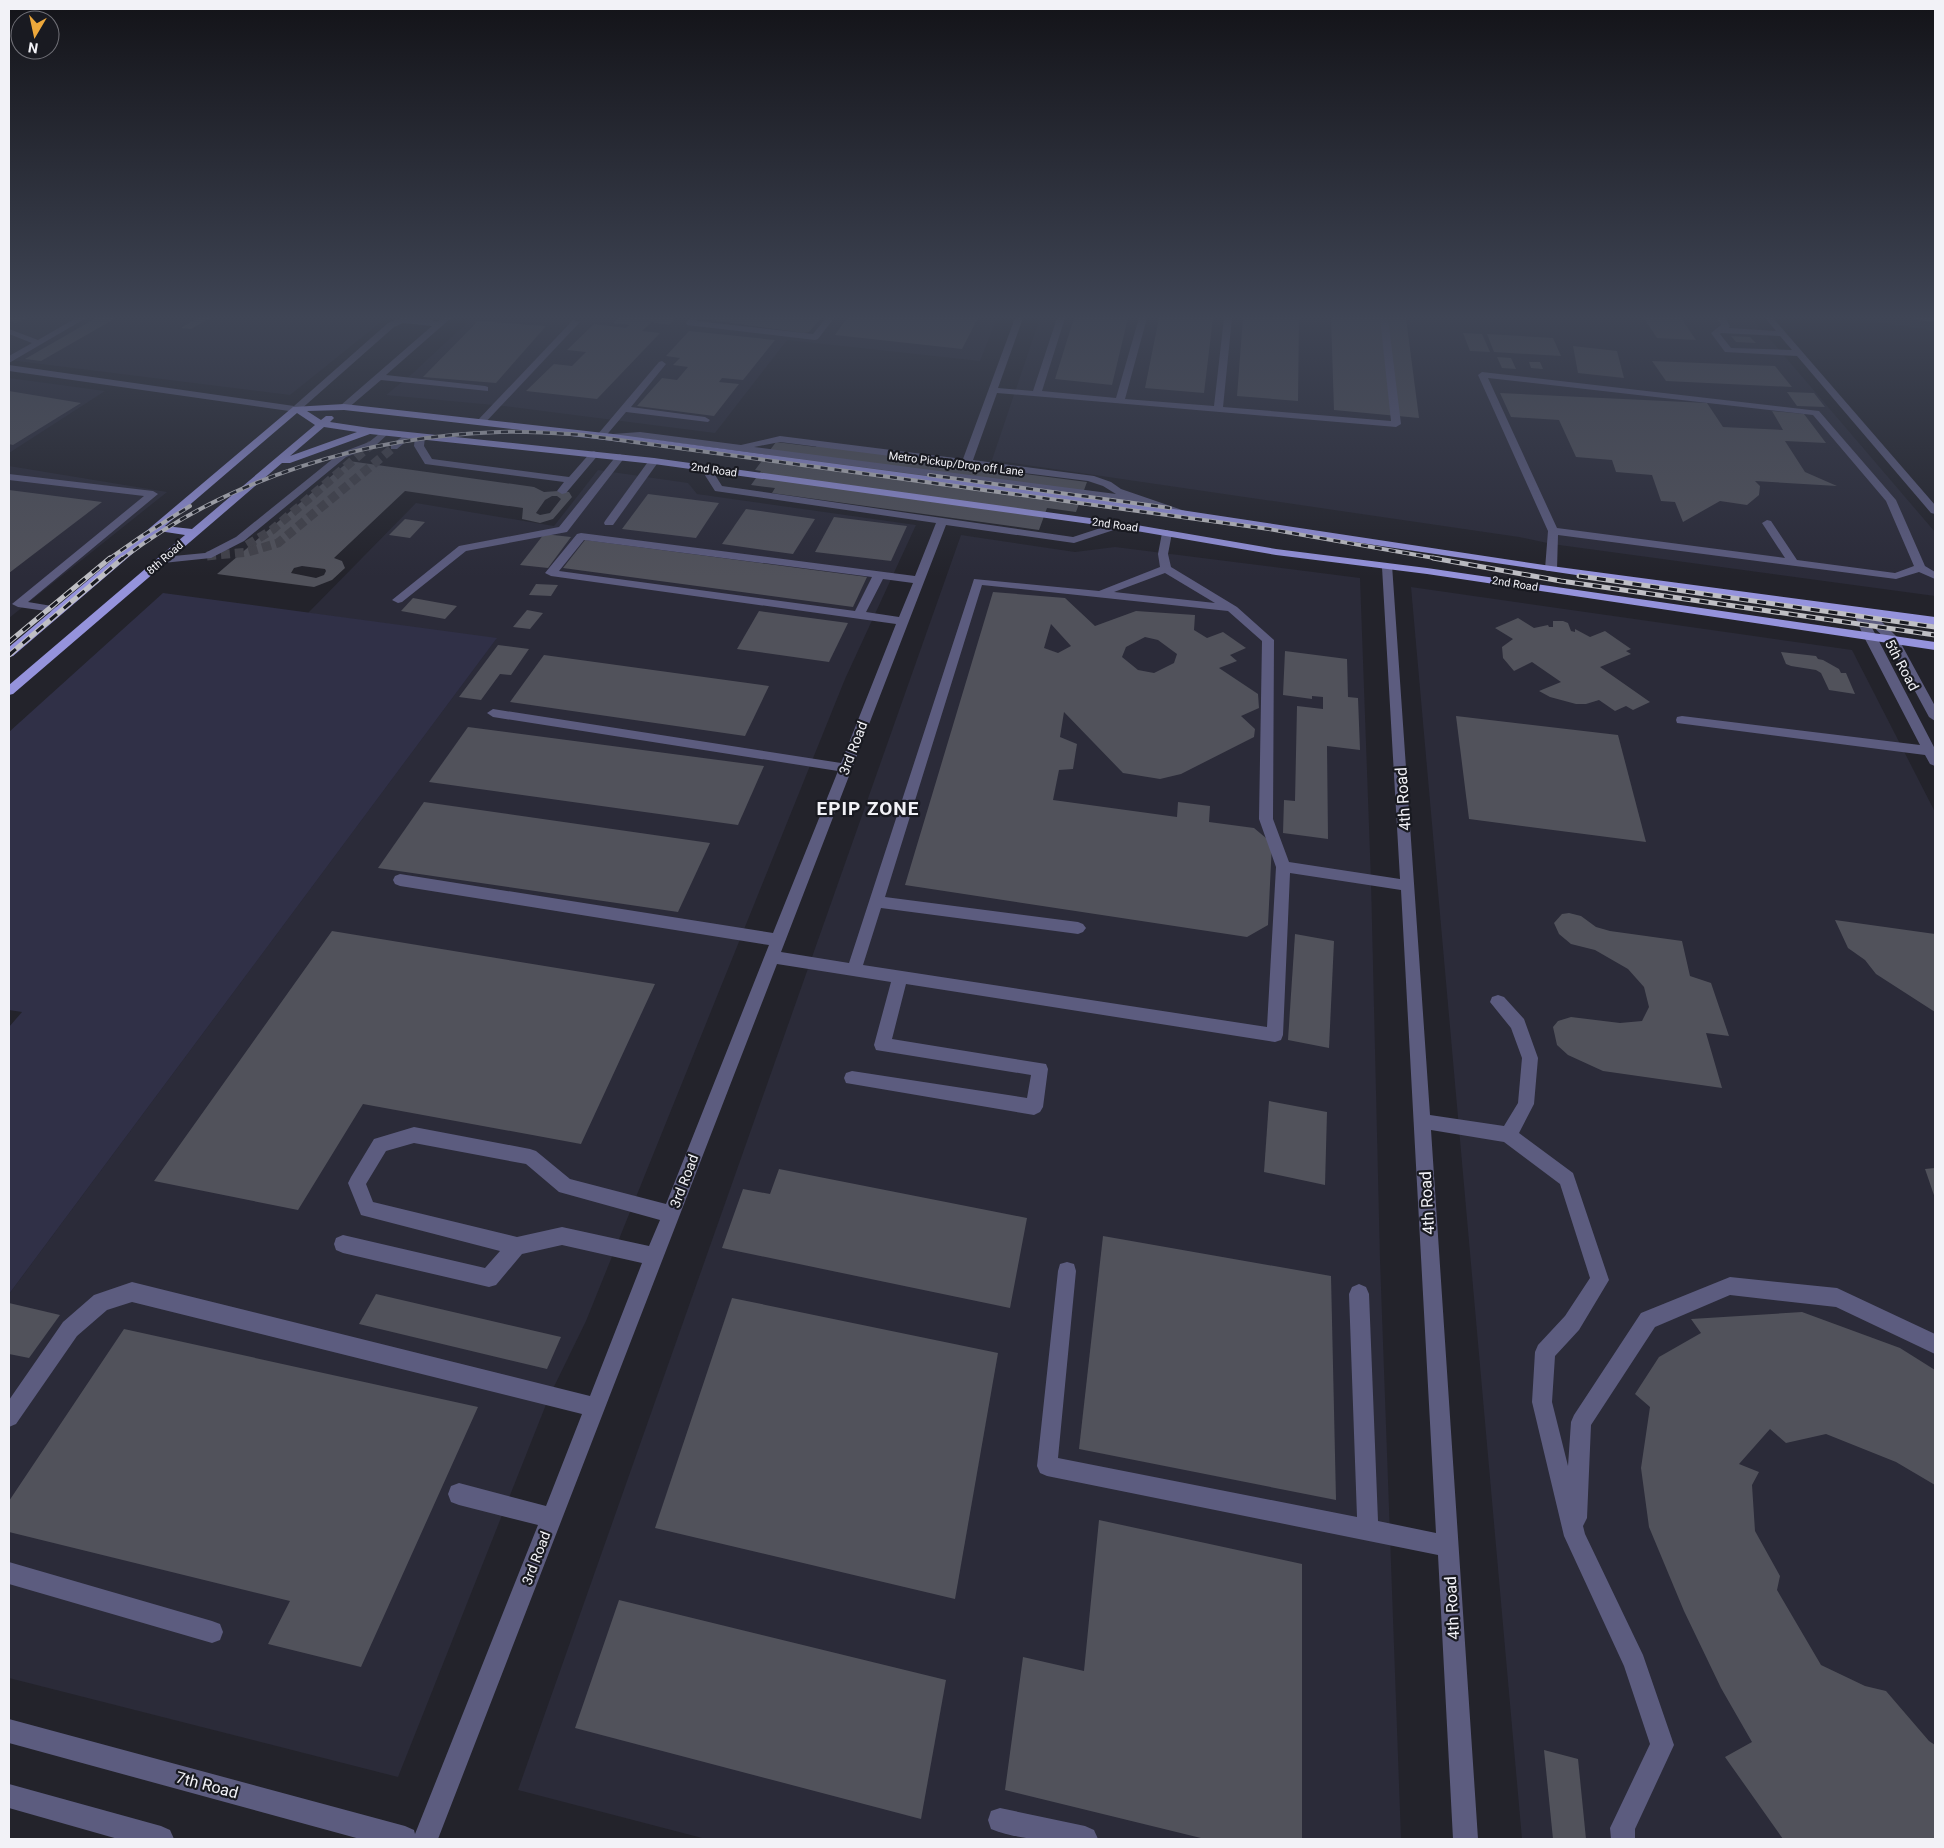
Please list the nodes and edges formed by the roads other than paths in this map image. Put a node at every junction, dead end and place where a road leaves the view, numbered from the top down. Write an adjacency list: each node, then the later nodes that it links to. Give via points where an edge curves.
1 (263, 404): 14 (street)
2 (301, 404): 14 (street)
3 (347, 404): 13 (street)
4 (498, 404): 18 (street)
5 (628, 404): 15 (street)
6 (989, 404): 33 (street)
7 (1160, 404): 16 (street)
8 (1219, 404): 16 (street)
9 (1394, 404): 16 (street, via 1396,424)
10 (1495, 404): 47 (street)
11 (1739, 404): 53 (street, via 1816,413 1891,500)
12 (1844, 404): 40 (street)
13 (344, 407): 14 (main road, 2nd Road); 18 (main road, 2nd Road); 19 (main road, 8th Road)
14 (296, 409): 19 (main road, 2nd Road); 46 (main road)
15 (624, 409): 17 (street); 24 (street)
16 (1218, 409)
17 (705, 420)
18 (480, 423): 21 (main road, 2nd Road)
19 (322, 424): 20 (main road, 2nd Road); 34 (main road, 8th Road)
20 (370, 431): 22 (main road, 2nd Road); 34 (main road)
21 (554, 431): 24 (main road, 2nd Road); 28 (main road)
22 (384, 433): 23 (main road, 2nd Road); 50 (street, via 372,444 343,455 240,539 207,556)
23 (407, 436): 25 (main road, 2nd Road); 27 (street)
24 (601, 436): 26 (main road, 2nd Road)
25 (420, 437): 28 (main road, 2nd Road); 37 (street, via 419,446 429,462)
26 (614, 437): 29 (street, Metro Pickup/Drop off Lane, via 640,435); 41 (main road, 2nd Road)
27 (394, 447)
28 (537, 448): 30 (main road, 2nd Road)
29 (733, 448): 33 (street, via 780,439); 39 (street, Metro Pickup/Drop off Lane)
30 (594, 454): 31 (main road, 2nd Road); 37 (street)
31 (620, 457): 32 (main road, 2nd Road); 60 (street, via 563,530 463,548)
32 (654, 461): 35 (main road, 2nd Road); 44 (street)
33 (967, 462): 39 (street, via 1090,478)
34 (275, 465): 48 (main road, 8th Road)
35 (706, 469): 42 (street, via 719,489); 45 (main road, 2nd Road)
36 (9, 477): 62 (street, via 153,494 18,604)
37 (572, 480): 38 (street)
38 (562, 491)
39 (1145, 501): 41 (street)
40 (1935, 511)
41 (1181, 513): 55 (main road, 2nd Road)
42 (942, 522): 45 (street, via 1074,540); 58 (street, 3rd Road)
43 (1767, 522): 51 (street)
44 (610, 523)
45 (1119, 525): 49 (main road, 2nd Road)
46 (157, 528): 48 (main road); 62 (main road)
47 (1553, 532): 51 (street); 55 (street)
48 (194, 533): 50 (main road, 8th Road)
49 (1167, 533): 52 (main road, 2nd Road); 54 (street, via 1163,554)
50 (163, 560): 71 (main road, 8th Road)
51 (1794, 563): 53 (street, via 1896,576)
52 (1388, 568): 67 (main road, 2nd Road, via 1427,571); 79 (street, 4th Road)
53 (1920, 568): 57 (street)
54 (1166, 569): 59 (street); 61 (street)
55 (1551, 569): 63 (main road, 2nd Road)
56 (879, 575): 58 (street); 64 (street, via 864,594); 64 (street, via 581,536 551,573)
57 (1935, 576)
58 (919, 580): 65 (street, 3rd Road)
59 (1100, 593): 61 (street); 80 (street, via 978,581)
60 (398, 600)
61 (1233, 608): 77 (street, via 1268,640 1266,819)
62 (60, 610): 70 (main road)
63 (1862, 610): 66 (main road, 2nd Road); 67 (street, 5th Road); 68 (street, 5th Road)
64 (860, 615): 65 (street)
65 (903, 621): 76 (street, 3rd Road)
66 (1935, 621)
67 (1870, 637): 68 (main road, 2nd Road); 75 (street, 5th Road)
68 (1894, 640): 69 (main road, 2nd Road); 73 (street, 5th Road)
69 (1935, 646)
70 (9, 653)
71 (9, 691)
72 (494, 713): 76 (street)
73 (1935, 717)
74 (1682, 720): 75 (street)
75 (1933, 756)
76 (846, 768): 82 (street, 3rd Road)
77 (1283, 867): 79 (street); 85 (street, via 1274,1035)
78 (400, 880): 82 (street)
79 (1408, 886): 88 (street, 4th Road)
80 (876, 902): 81 (street); 84 (street)
81 (1078, 928)
82 (778, 940): 83 (street, 3rd Road)
83 (771, 957): 84 (street); 90 (street, 3rd Road)
84 (854, 970): 85 (street)
85 (900, 978): 87 (street, via 882,1045 1040,1069 1034,1107)
86 (1498, 1002): 89 (street, via 1518,1024 1530,1058 1526,1104)
87 (852, 1078)
88 (1422, 1122): 89 (street); 103 (street, 4th Road)
89 (1508, 1135): 102 (street, via 1567,1179 1600,1280 1572,1323 1545,1352 1542,1402)
90 (671, 1214): 92 (street, via 565,1186 530,1157 414,1135 380,1145 357,1183 367,1209); 93 (street, 3rd Road)
91 (343, 1244): 92 (street, via 490,1278)
92 (517, 1246): 93 (street, via 562,1236)
93 (654, 1256): 97 (street, 3rd Road)
94 (1067, 1271): 101 (street, via 1047,1466)
95 (1359, 1294): 101 (street)
96 (1935, 1344): 102 (street, via 1837,1298 1730,1286 1648,1320 1581,1422)
97 (595, 1407): 98 (street, via 132,1292 101,1302 70,1329); 100 (street, 3rd Road)
98 (9, 1418)
99 (460, 1494): 100 (street)
100 (552, 1518): 111 (street, 3rd Road)
101 (1368, 1530): 103 (street)
102 (1575, 1536): 114 (street, via 1635,1664 1662,1745 1622,1828)
103 (1448, 1546): 113 (street, 4th Road)
104 (9, 1573): 105 (street)
105 (212, 1632)
106 (9, 1731): 110 (street, 7th Road)
107 (9, 1796): 109 (street)
108 (1000, 1820): 112 (street)
109 (153, 1838)
110 (405, 1839)
111 (426, 1839)
112 (1085, 1839)
113 (1466, 1839)
114 (1624, 1839)

